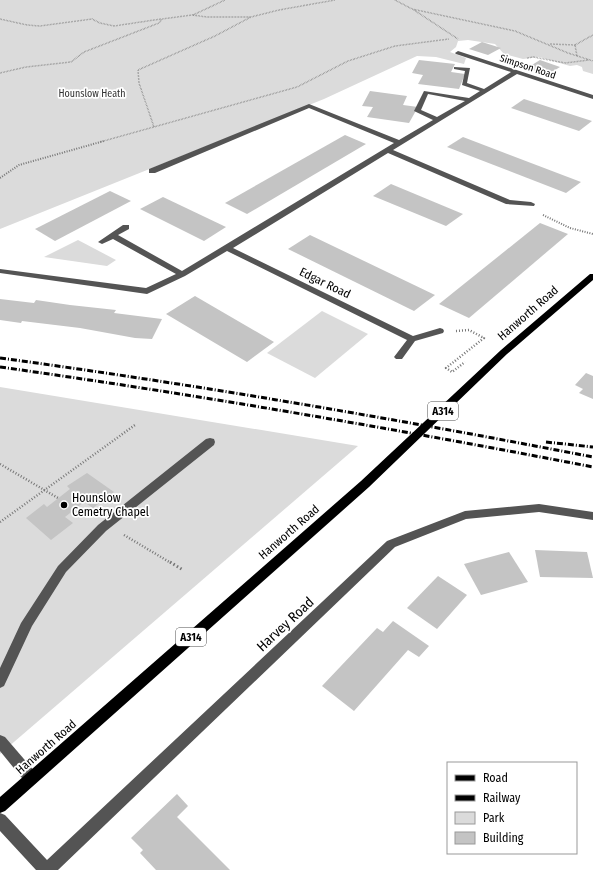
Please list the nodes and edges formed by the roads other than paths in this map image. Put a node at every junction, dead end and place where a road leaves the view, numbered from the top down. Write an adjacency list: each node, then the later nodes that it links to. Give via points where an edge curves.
1 (460, 54): 3 (street, Simpson Road)
2 (456, 68): 4 (street, via 468,69 464,84)
3 (516, 72): 4 (street); 5 (street, Simpson Road)
4 (485, 91): 6 (street)
5 (593, 97)
6 (470, 100): 7 (street); 7 (street, via 426,92 418,111)
7 (438, 120): 8 (street)
8 (400, 143): 9 (street); 10 (street, via 309,106)
9 (387, 150): 11 (street, via 509,202); 15 (street)
10 (152, 170)
11 (531, 204)
12 (126, 227): 13 (street)
13 (114, 236): 14 (street); 17 (street)
14 (102, 242)
15 (227, 248): 17 (street); 20 (street, Edgar Road)
16 (0, 271): 17 (street, via 147,291)
17 (182, 274)
18 (593, 276): 26 (main road, Hanworth Road / A314, via 504,352 382,469)
19 (440, 331): 20 (street)
20 (412, 339): 21 (street)
21 (399, 357)
22 (210, 442): 24 (street, via 106,524 62,569 27,623)
23 (593, 516): 29 (street, Harvey Road, via 539,508 465,515 391,544)
24 (0, 682)
25 (0, 741): 26 (street)
26 (31, 778): 27 (main road, Hanworth Road / A314)
27 (0, 806)
28 (0, 820): 29 (street)
29 (47, 870)

